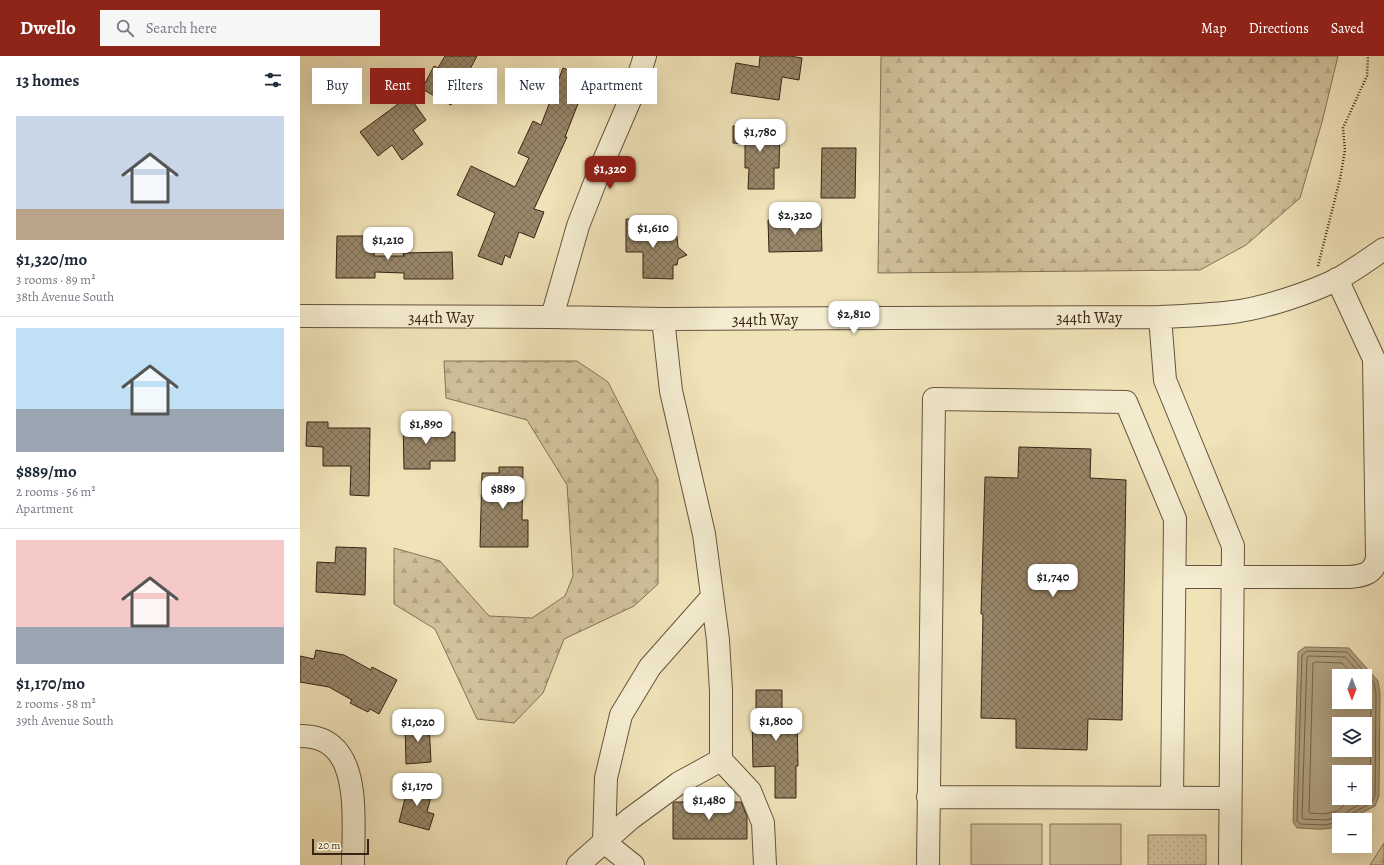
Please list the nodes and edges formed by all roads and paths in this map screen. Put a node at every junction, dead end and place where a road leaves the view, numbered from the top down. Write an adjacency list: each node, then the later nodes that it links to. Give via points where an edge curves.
1 (645, 56): 7 (street, via 633,92 578,226)
2 (1368, 56): 5 (path, via 1367,76 1343,128 1345,150 1340,179)
3 (1384, 249): 4 (street, 344th Way)
4 (1337, 279): 5 (street, 344th Way); 11 (street, via 1374,359 1376,566 1361,576)
5 (1312, 290): 8 (street, 344th Way, via 1235,312)
6 (300, 316): 7 (street, 344th Way)
7 (552, 317): 9 (street, 344th Way)
8 (1160, 317): 9 (street, 344th Way); 11 (street, via 1165,380 1233,546)
9 (663, 319): 12 (street, via 671,391 704,534)
10 (1175, 577): 11 (street); 15 (street, via 1176,519 1126,402 934,399); 16 (street)
11 (1233, 577): 17 (street)
12 (712, 598): 14 (street, via 718,640); 18 (street, via 650,668 621,715 606,778)
13 (300, 736): 19 (street, via 327,742 337,750 346,766 352,796)
14 (721, 760): 18 (street, via 679,783 630,819); 22 (street, via 750,791 763,823)
15 (928, 797): 16 (street); 23 (street)
16 (1172, 798): 17 (street)
17 (1230, 798): 24 (street)
18 (604, 842): 20 (street); 21 (street)
19 (354, 865)
20 (578, 865)
21 (633, 865)
22 (765, 865)
23 (928, 865)
24 (1230, 865)

